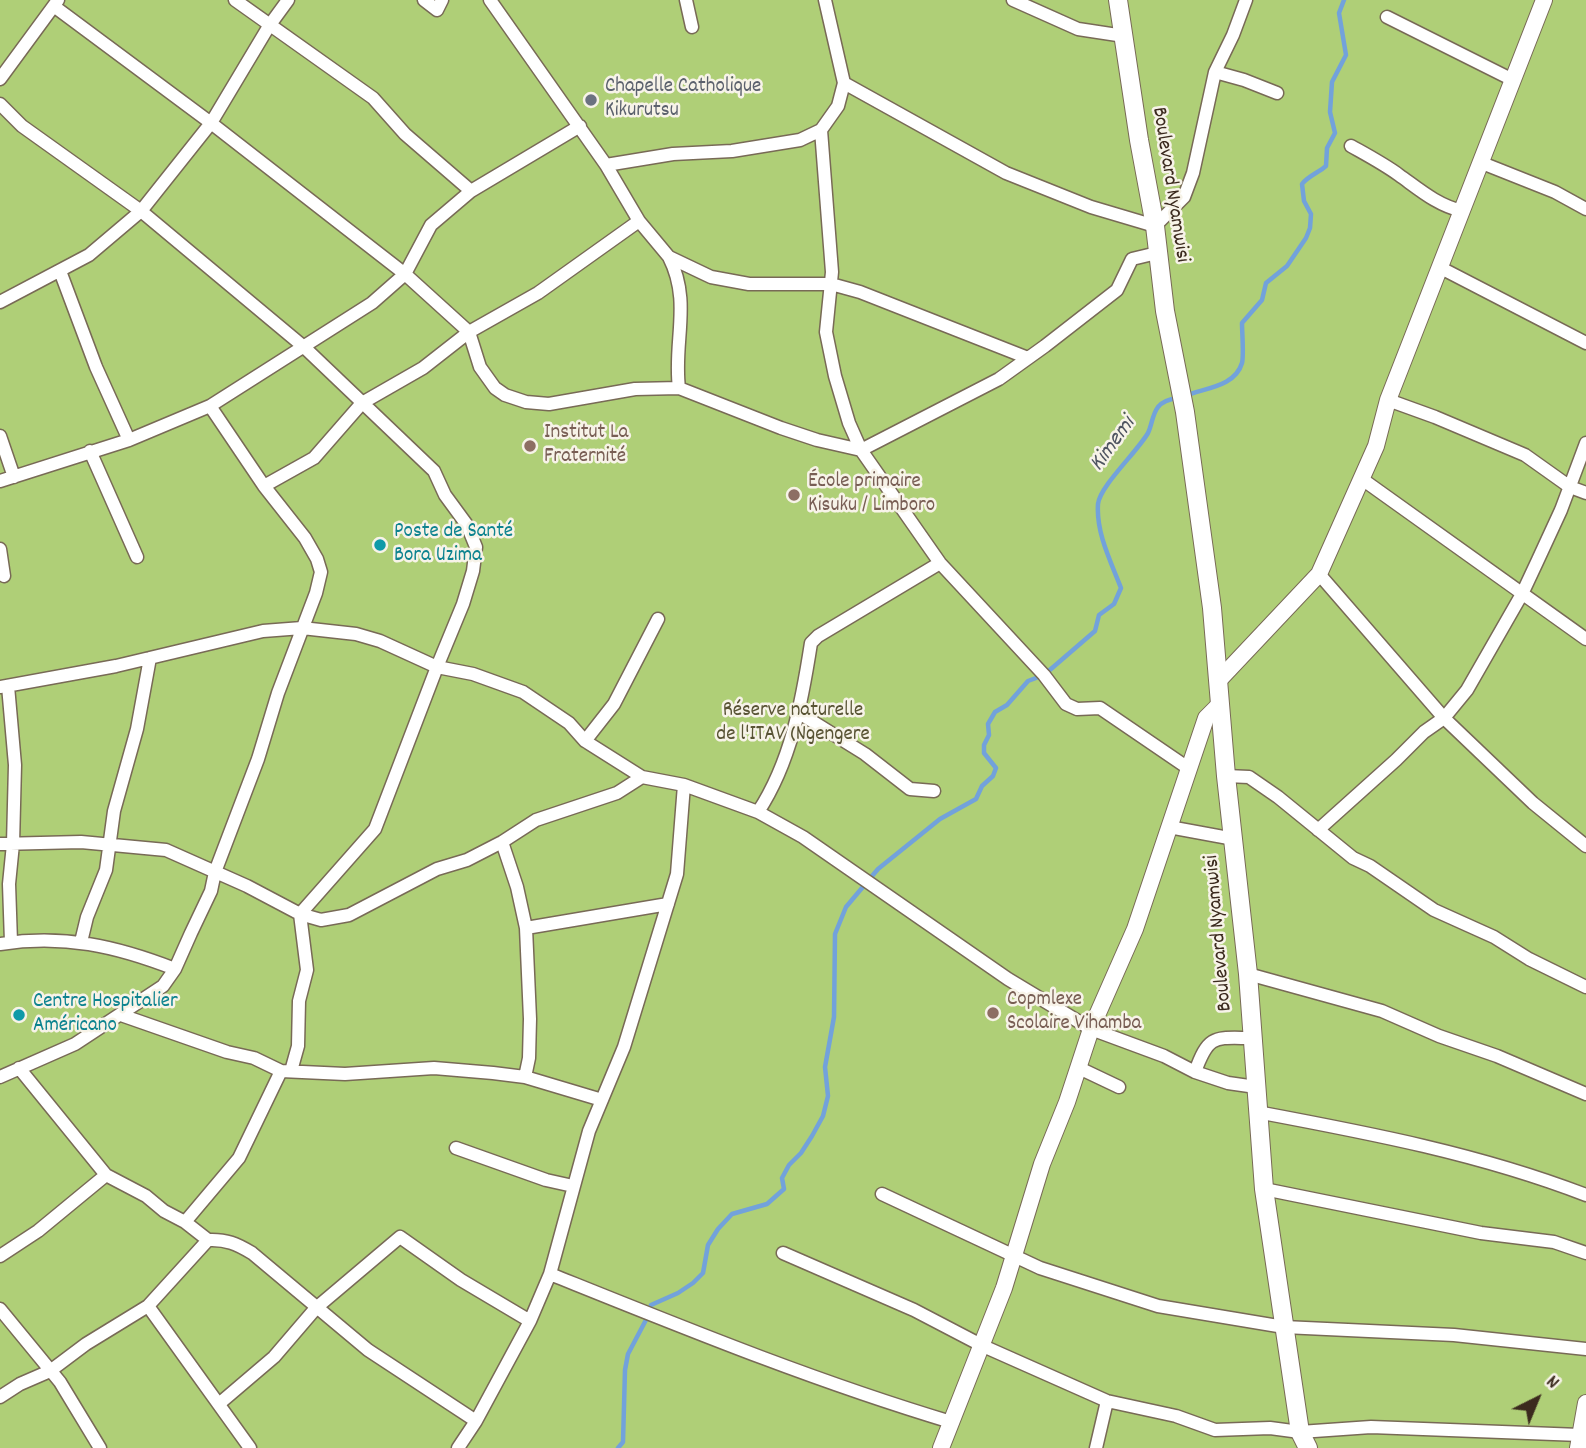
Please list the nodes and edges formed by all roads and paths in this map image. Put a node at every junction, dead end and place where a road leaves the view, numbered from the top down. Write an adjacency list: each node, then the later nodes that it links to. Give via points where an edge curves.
1 (235, 0): 14 (street)
2 (288, 0): 14 (street)
3 (425, 0): 4 (street, via 437,10)
4 (442, 0)
5 (490, 0): 24 (street)
6 (686, 0): 15 (street)
7 (825, 0): 20 (street)
8 (1013, 0): 16 (street, via 1078,29)
9 (1118, 0): 16 (main road, Boulevard Nyamwisi)
10 (1246, 0): 17 (street)
11 (1544, 0): 19 (street)
12 (56, 3): 18 (street); 23 (street)
13 (1387, 17): 19 (street)
14 (269, 26): 23 (street); 29 (street, via 373,98 405,134)
15 (692, 27)
16 (1124, 36): 34 (main road, Boulevard Nyamwisi)
17 (1215, 72): 21 (street); 34 (street, via 1184,197)
18 (0, 79)
19 (1513, 80): 27 (street)
20 (844, 83): 25 (street, via 838,106); 34 (street, via 1006,173 1091,207)
21 (1277, 93)
22 (0, 104): 31 (street, via 22,126)
23 (211, 123): 31 (street); 39 (street)
24 (580, 126): 28 (street); 29 (street)
25 (821, 130): 28 (street, via 800,140); 40 (street)
26 (1351, 146): 32 (street, via 1434,200)
27 (1482, 163): 30 (street); 32 (street)
28 (606, 165): 33 (street)
29 (471, 191): 39 (street, via 431,225)
30 (1586, 209)
31 (141, 211): 38 (street, via 89,255); 44 (street)
32 (1462, 211): 37 (street)
33 (639, 221): 36 (street); 42 (street, via 538,293)
34 (1155, 226): 35 (main road, Boulevard Nyamwisi)
35 (1157, 253): 45 (street, via 1132,259 1117,290); 72 (main road, Boulevard Nyamwisi, via 1183,405)
36 (669, 257): 40 (street, via 711,277 736,282); 46 (street, via 682,299)
37 (1439, 267): 43 (street); 47 (street)
38 (60, 271): 41 (street); 51 (street)
39 (405, 274): 42 (street); 44 (street, via 372,303)
40 (831, 284): 45 (street); 53 (street, via 826,332 835,376)
41 (0, 302)
42 (469, 332): 46 (street, via 480,367 495,388 526,402 549,404 635,389); 48 (street, via 423,368)
43 (1586, 344)
44 (304, 347): 48 (street); 49 (street)
45 (1028, 358): 53 (street, via 999,379)
46 (680, 388): 53 (street, via 781,428)
47 (1388, 400): 56 (street); 59 (street, via 1517,451)
48 (362, 403): 58 (street, via 314,458); 71 (street, via 434,471 476,547 463,604)
49 (210, 406): 51 (street); 58 (street)
50 (0, 436): 55 (street)
51 (129, 440): 54 (street)
52 (1586, 443): 59 (street)
53 (861, 450): 63 (street)
54 (90, 451): 55 (street); 62 (street)
55 (14, 477): 57 (street)
56 (1362, 479): 64 (street); 66 (street)
57 (0, 481)
58 (264, 486): 68 (street, via 305,538 321,572)
59 (1570, 487): 60 (street); 66 (street)
60 (1586, 493)
61 (0, 549): 65 (street)
62 (137, 557)
63 (940, 563): 75 (street, via 811,643); 78 (street, via 1066,704 1077,709 1100,708)
64 (1319, 574): 72 (street); 76 (street)
65 (4, 576)
66 (1522, 594): 69 (street); 76 (street, via 1467,690)
67 (658, 619): 77 (street, via 614,704)
68 (302, 628): 70 (street, via 263,631); 71 (street, via 356,634); 91 (street)
69 (1586, 639)
70 (150, 658): 73 (street); 89 (street)
71 (437, 667): 77 (street, via 523,692 569,723); 93 (street, via 375,829)
72 (1219, 680): 74 (main road, Boulevard Nyamwisi)
73 (4, 687): 88 (street, via 15,765)
74 (1220, 704): 78 (street, via 1206,719); 79 (main road, Boulevard Nyamwisi)
75 (799, 713): 82 (street, via 910,789); 83 (street, via 773,789)
76 (1444, 718): 85 (street); 90 (street, via 1533,803)
77 (584, 741): 80 (street)
78 (1188, 768): 84 (street)
79 (1226, 776): 85 (street, via 1249,777); 86 (main road, Boulevard Nyamwisi)
80 (642, 777): 81 (street); 87 (street, via 617,793 536,820)
81 (684, 785): 83 (street); 92 (street, via 677,874)
82 (934, 791)
83 (758, 812): 101 (street, via 803,837 1009,979)
84 (1169, 827): 86 (street); 101 (street, via 1135,929)
85 (1318, 830): 99 (street, via 1434,910)
86 (1234, 839): 98 (main road, Boulevard Nyamwisi)
87 (502, 842): 93 (street, via 437,869 349,915 321,920); 94 (street)
88 (7, 844): 89 (street); 96 (street)
89 (109, 844): 91 (street, via 166,850); 95 (street, via 106,870)
90 (1586, 846)
91 (215, 873): 93 (street); 97 (street)
92 (668, 904): 94 (street); 112 (street, via 624,1046)
93 (300, 914): 105 (street, via 307,970 299,1001 298,1046)
94 (526, 929): 108 (street, via 530,1019)
95 (81, 942): 96 (street); 97 (street, via 133,952)
96 (6, 943)
97 (174, 969): 100 (street, via 163,986)
98 (1248, 974): 102 (main road, Boulevard Nyamwisi); 111 (street, via 1382,1011)
99 (1586, 987)
100 (121, 1015): 103 (street, via 75,1044); 105 (street)
101 (1091, 1029): 104 (street); 106 (street)
102 (1253, 1038): 106 (street, via 1216,1038 1203,1051); 110 (main road, Boulevard Nyamwisi)
103 (19, 1068): 107 (street); 115 (street)
104 (1079, 1069): 109 (street); 125 (street)
105 (286, 1071): 108 (street, via 345,1074 434,1068); 120 (street, via 239,1158)
106 (1195, 1072): 110 (street)
107 (0, 1077)
108 (525, 1077): 112 (street)
109 (1119, 1087)
110 (1256, 1087): 113 (main road, Boulevard Nyamwisi)
111 (1586, 1094)
112 (602, 1100): 116 (street)
113 (1257, 1112): 117 (main road, Boulevard Nyamwisi); 119 (street, via 1467,1156)
114 (456, 1148): 116 (street)
115 (106, 1175): 120 (street); 124 (street)
116 (573, 1186): 126 (street)
117 (1264, 1189): 122 (street); 131 (main road, Boulevard Nyamwisi)
118 (882, 1194): 125 (street)
119 (1586, 1195)
120 (185, 1222): 121 (street)
121 (208, 1240): 127 (street); 128 (street, via 223,1239 252,1253)
122 (1586, 1252)
123 (783, 1253): 132 (street, via 914,1310)
124 (0, 1256)
125 (1013, 1257): 131 (street, via 1158,1306); 132 (street)
126 (550, 1274): 130 (street); 140 (street, via 834,1384)
127 (148, 1306): 134 (street); 137 (street)
128 (316, 1308): 130 (street, via 400,1237); 137 (street, via 274,1356); 139 (street, via 368,1350)
129 (0, 1309): 134 (street)
130 (530, 1321): 139 (street)
131 (1284, 1327): 133 (street, via 1454,1335); 141 (main road, Boulevard Nyamwisi)
132 (983, 1346): 136 (street); 140 (street)
133 (1586, 1349)
134 (50, 1371): 135 (street); 143 (street)
135 (0, 1396)
136 (1107, 1401): 141 (street, via 1215,1430 1270,1429); 147 (street)
137 (220, 1403): 144 (street)
138 (1586, 1403): 142 (street)
139 (476, 1421): 145 (street)
140 (951, 1422): 146 (street)
141 (1304, 1440): 142 (street, via 1371,1427)
142 (1579, 1442)
143 (100, 1448)
144 (250, 1448)
145 (458, 1448)
146 (941, 1448)
147 (1096, 1448)

